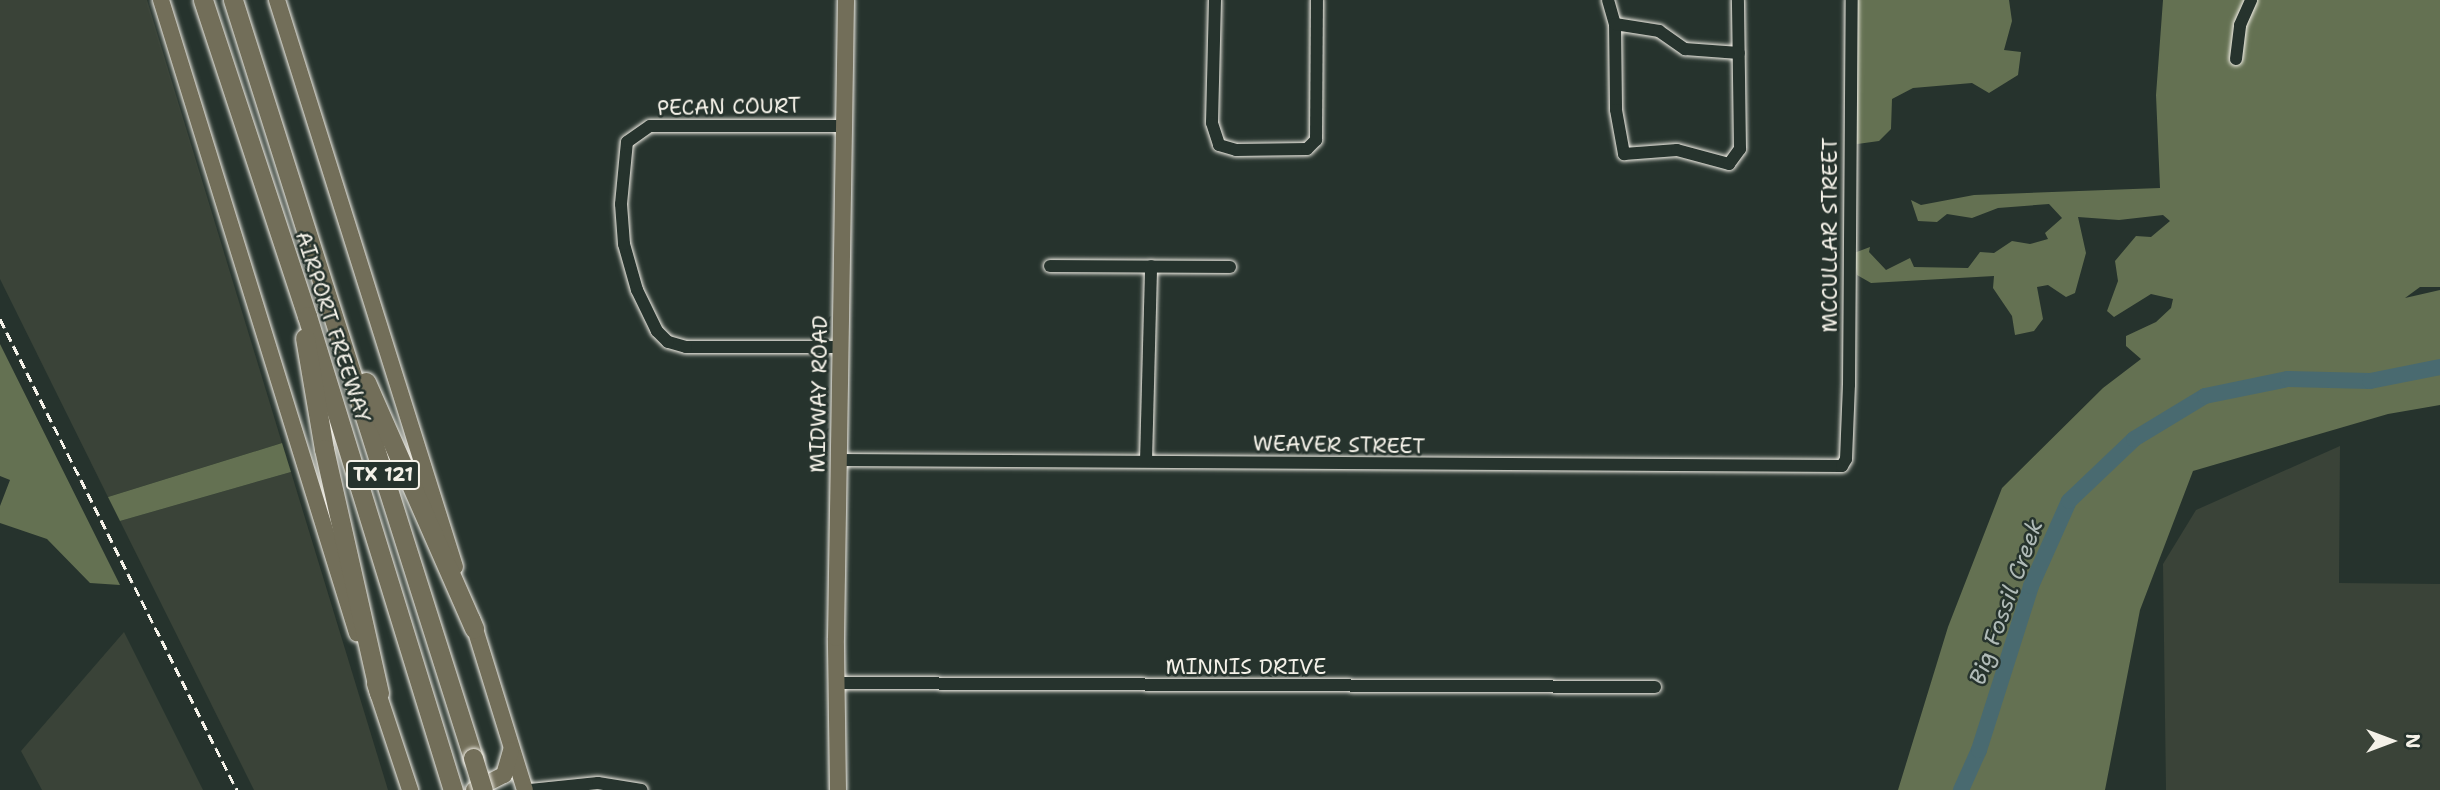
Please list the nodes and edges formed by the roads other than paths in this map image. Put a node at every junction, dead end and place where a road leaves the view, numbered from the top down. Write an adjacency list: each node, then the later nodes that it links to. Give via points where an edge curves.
1 (161, 0): 28 (main road)
2 (203, 0): 20 (highway, AIRPORT FREEWAY / TX 121)
3 (233, 0): 16 (highway, AIRPORT FREEWAY / TX 121)
4 (276, 0): 25 (main road, AIRPORT FREEWAY)
5 (846, 0): 15 (main road, MIDWAY ROAD)
6 (1215, 0): 7 (street, via 1212,122 1217,142 1236,150 1307,149 1316,141)
7 (1317, 0)
8 (1608, 0): 12 (street)
9 (1738, 0): 13 (street)
10 (1852, 0): 24 (street, MCCULLAR STREET, via 1849,385 1846,459)
11 (2251, 0): 14 (street, via 2240,25)
12 (1615, 24): 13 (street, via 1653,29 1685,49); 13 (street, via 1616,110 1624,154 1677,150 1723,163 1738,157)
13 (1739, 53)
14 (2236, 59)
15 (845, 126): 21 (main road, MIDWAY ROAD); 21 (street, PECAN COURT, via 650,126 627,142 621,204 624,244 637,290 657,331 668,342 686,348)
16 (295, 191): 25 (highway, via 311,213 381,419); 33 (highway, AIRPORT FREEWAY / TX 121, bridge)
17 (1050, 266): 18 (street)
18 (1151, 266): 19 (street); 23 (street)
19 (1230, 267)
20 (307, 316): 28 (highway, via 304,345); 31 (highway, AIRPORT FREEWAY / TX 121)
21 (842, 348): 22 (main road, MIDWAY ROAD)
22 (838, 460): 23 (street, WEAVER STREET); 26 (main road, MIDWAY ROAD)
23 (1146, 461): 24 (street, WEAVER STREET)
24 (1839, 467)
25 (474, 628): 29 (main road, AIRPORT FREEWAY)
26 (836, 683): 27 (street, MINNIS DRIVE); 36 (main road, MIDWAY ROAD)
27 (1655, 687)
28 (379, 693): 30 (main road)
29 (511, 742): 32 (main road, via 504,775); 34 (main road, AIRPORT FREEWAY)
30 (411, 788)
31 (453, 790)
32 (474, 790)
33 (483, 790)
34 (528, 790): 35 (street, via 598,783)
35 (641, 790)
36 (838, 790)

